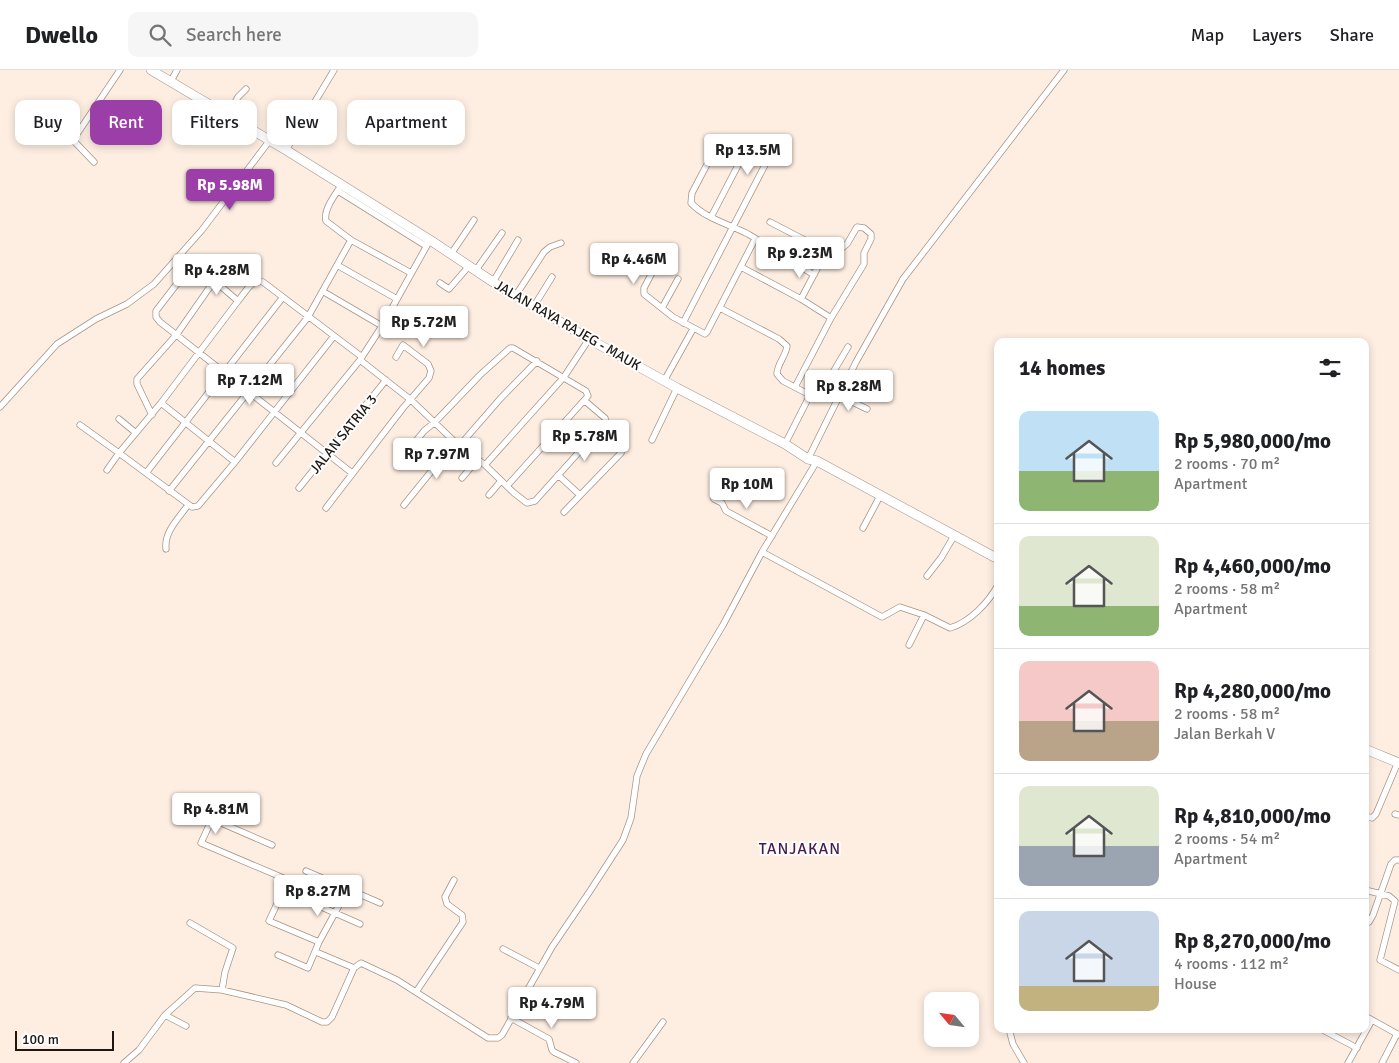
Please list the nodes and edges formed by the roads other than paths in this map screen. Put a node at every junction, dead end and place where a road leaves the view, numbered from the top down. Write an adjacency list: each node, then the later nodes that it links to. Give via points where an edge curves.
1 (120, 70): 10 (street)
2 (152, 70): 6 (main road, JALAN RAYA RAJEG - MAUK)
3 (178, 70): 6 (street)
4 (334, 70): 14 (street)
5 (1064, 70): 71 (street, via 903,280)
6 (170, 81): 8 (main road, JALAN RAYA RAJEG - MAUK)
7 (246, 89): 9 (street)
8 (202, 100)
9 (237, 100)
10 (80, 130)
11 (267, 144): 75 (street, via 202,230 154,284 127,304 96,318 57,344)
12 (78, 145): 16 (street)
13 (278, 145): 14 (main road, JALAN RAYA RAJEG - MAUK)
14 (286, 150): 17 (main road, JALAN RAYA RAJEG - MAUK)
15 (746, 150): 18 (street); 18 (street, via 730,141 721,143 712,153 690,199 694,206); 21 (street, via 766,162)
16 (94, 162)
17 (340, 188): 24 (street, via 326,210 325,218); 26 (main road, JALAN RAYA RAJEG - MAUK)
18 (711, 217): 21 (street)
19 (474, 220): 29 (street)
20 (770, 222): 28 (street)
21 (732, 227): 23 (street); 52 (street)
22 (502, 233): 32 (street)
23 (755, 239): 31 (street); 35 (street)
24 (351, 240): 30 (street); 34 (street)
25 (518, 240): 39 (street)
26 (428, 243): 29 (main road, JALAN RAYA RAJEG - MAUK); 34 (street)
27 (561, 243): 42 (street, via 544,252)
28 (826, 251): 35 (street); 51 (street, via 830,248 838,251 859,226 871,234 864,264)
29 (451, 254): 32 (main road, JALAN RAYA RAJEG - MAUK)
30 (337, 265): 41 (street); 44 (street)
31 (741, 267): 45 (street); 49 (street)
32 (473, 268): 39 (main road, JALAN RAYA RAJEG - MAUK); 40 (street, via 449,288)
33 (654, 269): 48 (street, via 643,291)
34 (411, 273): 44 (street)
35 (814, 275): 45 (street)
36 (552, 277): 47 (street)
37 (678, 279): 48 (street)
38 (214, 281): 46 (street); 55 (street); 55 (street, via 198,266 192,265 159,306 156,317)
39 (493, 282): 42 (main road, JALAN RAYA RAJEG - MAUK)
40 (440, 283)
41 (324, 292): 50 (street); 53 (street)
42 (516, 295): 47 (main road, JALAN RAYA RAJEG - MAUK)
43 (283, 296): 46 (street, via 256,280); 50 (street); 63 (street)
44 (397, 299): 53 (street)
45 (801, 300): 51 (street)
46 (238, 301): 59 (street)
47 (534, 306): 57 (main road, JALAN RAYA RAJEG - MAUK)
48 (662, 308): 52 (street)
49 (720, 308): 54 (street, via 707,332 702,334); 67 (street, via 786,343 787,349 777,374)
50 (308, 318): 56 (street); 69 (street)
51 (831, 318): 67 (street)
52 (683, 323): 54 (street)
53 (382, 326): 61 (street)
54 (693, 329): 66 (street)
55 (177, 334): 59 (street); 78 (street, via 137,378)
56 (334, 336): 61 (street); 77 (street)
57 (589, 339): 64 (street); 66 (main road, JALAN RAYA RAJEG - MAUK)
58 (848, 347): 70 (street, via 819,396)
59 (200, 353): 63 (street); 74 (street)
60 (396, 357): 72 (street, via 403,345 430,367 429,378)
61 (361, 359): 65 (street); 84 (street)
62 (536, 360): 64 (street); 81 (street, via 510,348); 87 (street)
63 (224, 372): 69 (street); 80 (street)
64 (564, 377): 73 (street, via 588,394); 97 (street)
65 (386, 380): 72 (street); 90 (street, JALAN SATRIA 3)
66 (664, 381): 68 (main road, JALAN RAYA RAJEG - MAUK)
67 (795, 387): 70 (street)
68 (677, 388): 85 (street); 88 (main road, JALAN RAYA RAJEG - MAUK)
69 (249, 392): 77 (street); 86 (street)
70 (810, 395): 88 (street)
71 (840, 396): 76 (street); 94 (street)
72 (411, 400): 81 (street); 100 (street)
73 (585, 401): 101 (street, via 606,422); 104 (street)
74 (161, 403): 78 (street); 80 (street)
75 (0, 407)
76 (867, 409)
77 (273, 412): 84 (street); 95 (street)
78 (152, 415): 83 (street)
79 (119, 419): 83 (street)
80 (185, 422): 86 (street); 99 (street)
81 (435, 422): 87 (street); 92 (street)
82 (80, 425): 89 (street)
83 (136, 433): 89 (street)
84 (301, 433): 90 (street); 96 (street)
85 (652, 440)
86 (209, 442): 95 (street); 106 (street)
87 (458, 444): 93 (street); 112 (street)
88 (784, 444): 94 (main road, JALAN RAYA RAJEG - MAUK)
89 (119, 453): 98 (street); 99 (street)
90 (326, 453): 100 (street); 105 (street, JALAN SATRIA 3)
91 (621, 453): 108 (street)
92 (403, 457)
93 (478, 459): 97 (street); 102 (street)
94 (812, 460): 109 (main road, JALAN RAYA RAJEG - MAUK); 116 (street)
95 (235, 462): 111 (street, via 198,506 192,508)
96 (276, 463)
97 (485, 465): 103 (street)
98 (106, 470)
99 (146, 473): 106 (street)
100 (352, 473): 113 (street)
101 (558, 475): 104 (street, via 535,501 522,500); 108 (street)
102 (462, 478)
103 (501, 481): 104 (street); 107 (street)
104 (506, 486)
105 (299, 488)
106 (169, 492): 111 (street)
107 (489, 495)
108 (580, 496): 114 (street)
109 (880, 496): 115 (street); 117 (main road, JALAN RAYA RAJEG - MAUK)
110 (714, 499): 116 (street, via 722,503 726,511)
111 (188, 505): 118 (street, via 167,534)
112 (404, 505)
113 (326, 508)
114 (564, 512)
115 (863, 528)
116 (772, 536): 119 (street)
117 (954, 536): 120 (main road, JALAN RAYA RAJEG - MAUK); 121 (street)
118 (166, 550)
119 (762, 552): 123 (street, via 882,617 900,608); 146 (street, via 723,625 646,754 638,776 631,818 622,840)
120 (994, 557)
121 (926, 576)
122 (994, 591): 123 (street, via 964,622 952,628)
123 (924, 615): 124 (street)
124 (909, 645)
125 (1369, 750): 126 (main road)
126 (1398, 763): 127 (street, via 1376,814)
127 (1369, 818)
128 (272, 846): 133 (street, via 212,819 201,843 288,880)
129 (1399, 860): 135 (street, via 1391,864)
130 (306, 871): 132 (street)
131 (454, 880): 149 (street, via 445,897 447,904 462,915 462,922)
132 (348, 889): 136 (street); 137 (street)
133 (283, 890): 137 (street); 141 (street, via 269,921)
134 (1369, 891): 135 (street)
135 (1381, 893): 138 (street); 147 (street, via 1395,901 1380,960)
136 (380, 903)
137 (335, 913): 140 (street); 141 (street)
138 (1369, 922)
139 (190, 923): 148 (street, via 233,948)
140 (360, 924)
141 (319, 942): 143 (street)
142 (503, 949): 146 (street)
143 (316, 952): 144 (street, via 308,968); 145 (street)
144 (278, 955)
145 (354, 968): 148 (street, via 327,1022 286,1006); 149 (street, via 363,963)
146 (539, 968): 151 (street)
147 (1399, 970)
148 (222, 990): 150 (street, via 195,988)
149 (416, 992): 151 (street, via 488,1038 502,1035)
150 (165, 1015): 155 (street); 162 (street, via 139,1050)
151 (511, 1018): 163 (street, via 549,1039 552,1050)
152 (1369, 1018): 153 (street)
153 (1372, 1020): 156 (street); 160 (street)
154 (663, 1022): 164 (street)
155 (186, 1026)
156 (1369, 1026)
157 (1010, 1033): 165 (street)
158 (1329, 1033): 161 (street)
159 (1365, 1033): 161 (street)
160 (1398, 1034): 167 (street)
161 (1357, 1048): 166 (street)
162 (124, 1063)
163 (576, 1063)
164 (633, 1063)
165 (1024, 1063)
166 (1348, 1063)
167 (1382, 1063)

